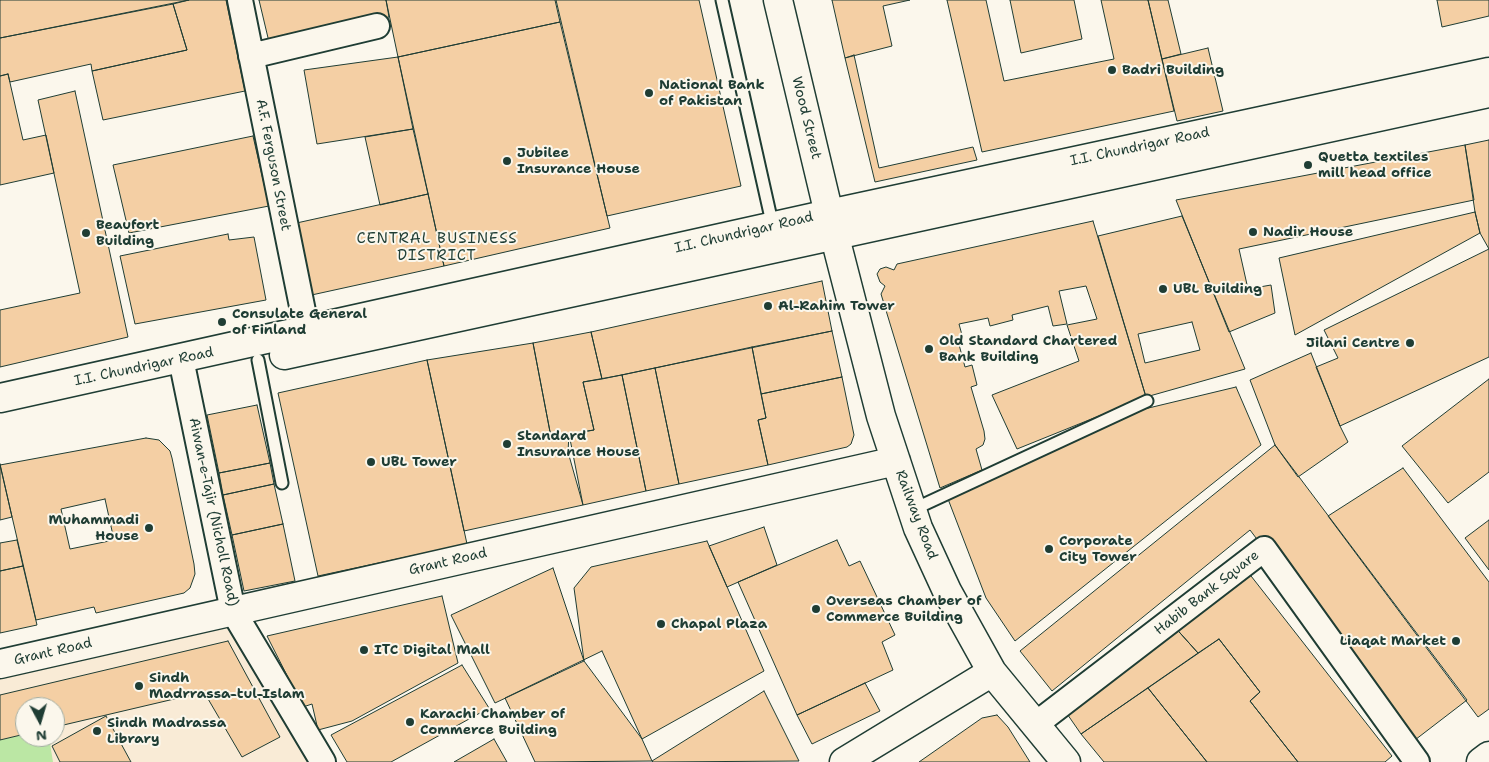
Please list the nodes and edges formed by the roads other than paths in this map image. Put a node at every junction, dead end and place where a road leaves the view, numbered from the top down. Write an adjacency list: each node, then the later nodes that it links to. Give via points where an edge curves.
1 (240, 0): 5 (street, A.F. Ferguson Street)
2 (722, 0): 9 (lane)
3 (778, 0): 8 (main road, Wood Street)
4 (377, 26): 5 (street)
5 (251, 56): 10 (street, A.F. Ferguson Street)
6 (1489, 72): 8 (main road, I.I. Chundrigar Road)
7 (1489, 93): 8 (main road, I.I. Chundrigar Road)
8 (832, 225): 9 (main road, I.I. Chundrigar Road); 11 (main road, I.I. Chundrigar Road); 16 (main road, Railway Road, via 881,416)
9 (773, 227): 10 (main road, I.I. Chundrigar Road)
10 (307, 331): 12 (main road, I.I. Chundrigar Road)
11 (258, 360): 12 (main road, I.I. Chundrigar Road); 17 (lane)
12 (183, 367): 13 (main road, I.I. Chundrigar Road); 15 (main road, I.I. Chundrigar Road); 19 (street, Aiwan-e-Tajir (Nicholl Road))
13 (0, 398)
14 (1147, 400): 18 (lane)
15 (0, 417)
16 (896, 461): 18 (main road, Railway Road); 19 (main road, Grant Road)
17 (282, 483)
18 (912, 510): 21 (main road, Railway Road, via 947,591)
19 (233, 611): 20 (main road, Grant Road); 24 (street, Aiwan-e-Tajir (Nicholl Road))
20 (0, 664)
21 (992, 672): 22 (main road, Railway Road); 25 (main road)
22 (1036, 724): 26 (main road, Railway Road); 27 (street, Habib Bank Square, via 1264,549)
23 (1489, 756): 28 (main road)
24 (323, 762)
25 (844, 762)
26 (1066, 762)
27 (1417, 762)
28 (1481, 762)

